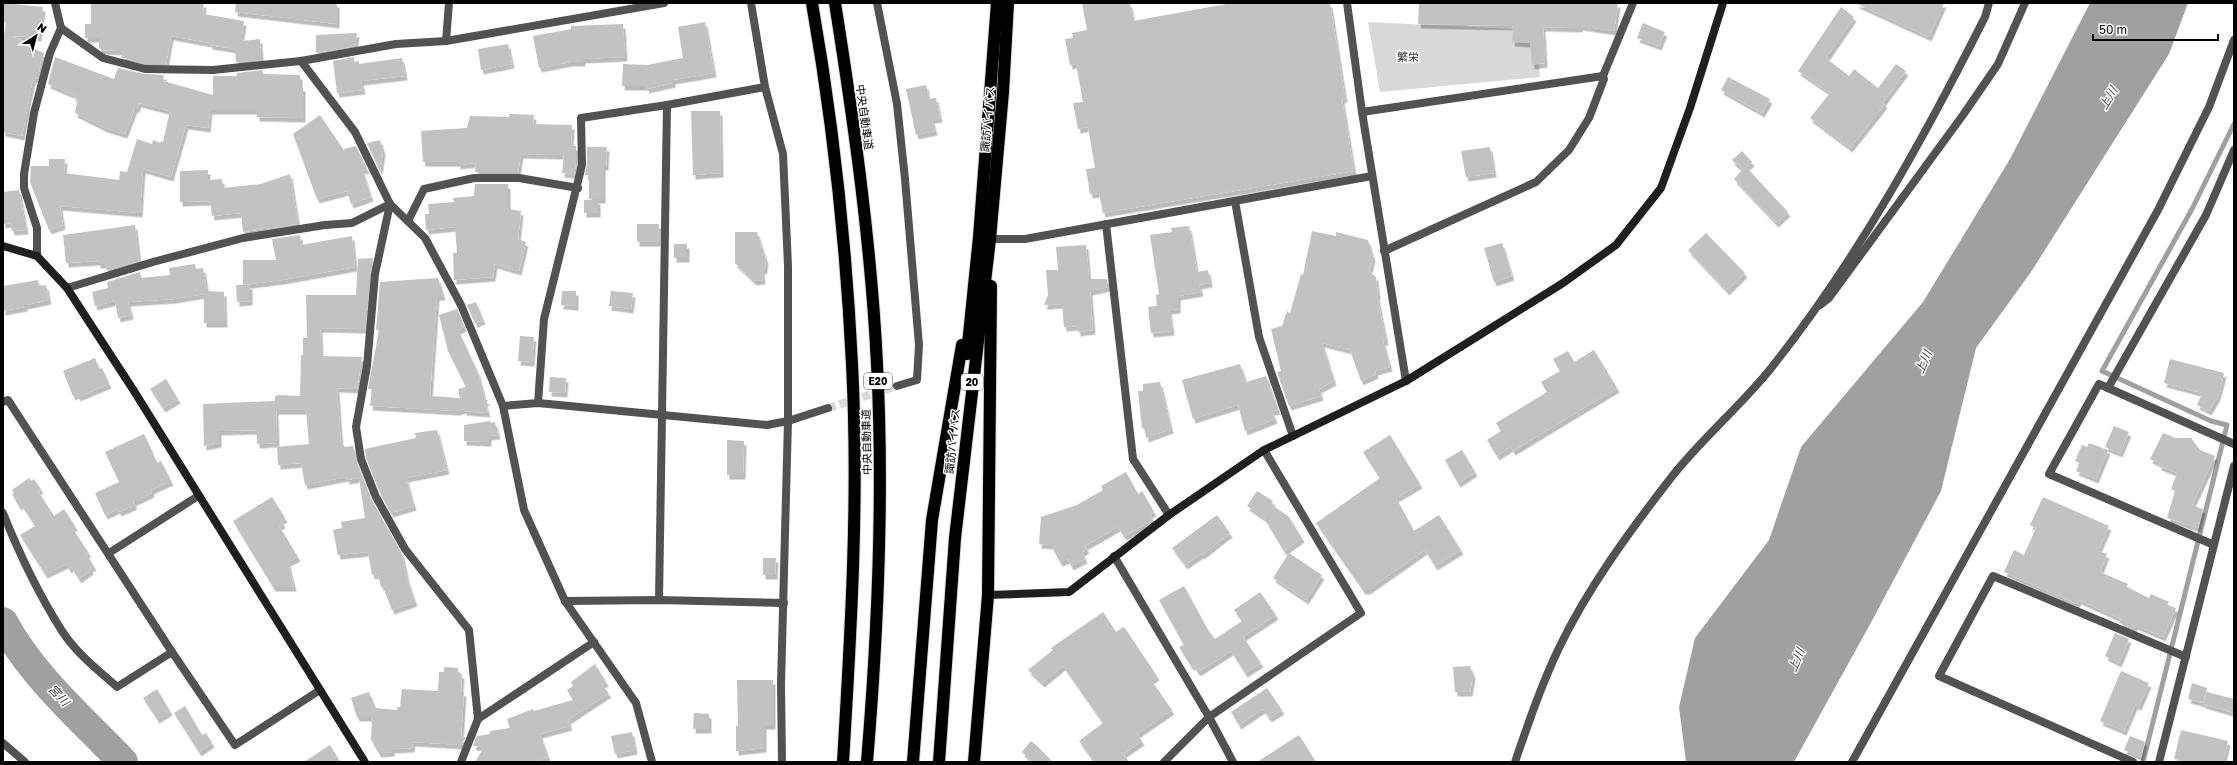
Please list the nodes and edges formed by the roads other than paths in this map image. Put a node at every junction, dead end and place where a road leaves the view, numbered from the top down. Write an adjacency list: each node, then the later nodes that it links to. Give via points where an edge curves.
1 (55, 3): 15 (street)
2 (449, 3): 17 (street)
3 (664, 3): 17 (street)
4 (751, 3): 20 (street)
5 (812, 3): 74 (highway, 中央自動車道 / E20, via 822,63 842,236 852,366 853,568)
6 (835, 3): 75 (highway, 中央自動車道 / E20, via 868,236 877,365 880,478 878,563 874,672)
7 (877, 3): 39 (street, via 896,104 919,344 917,380)
8 (997, 3): 36 (highway, 諏訪バイパス / 20)
9 (1008, 3): 30 (highway, 諏訪バイパス / 20)
10 (1347, 3): 22 (street)
11 (1634, 3): 19 (street)
12 (1723, 3): 38 (street, via 1690,108 1661,188 1616,245 1563,283)
13 (1989, 3): 37 (street, via 1985,17 1943,99 1857,246)
14 (2025, 3): 37 (street, via 1998,64 1963,115 1829,298)
15 (61, 28): 18 (street, via 103,58 144,69 213,70); 33 (street, via 50,53 36,106 24,174 24,188 37,228)
16 (2234, 40): 83 (street, via 2209,107 2158,210)
17 (446, 41): 18 (street, via 396,44)
18 (301, 61): 27 (street, via 355,132)
19 (1603, 76): 22 (street); 32 (street, via 1589,118 1569,150 1536,182)
20 (765, 87): 21 (street); 46 (street, via 783,154 788,266)
21 (667, 105): 25 (street, via 581,118 582,165); 45 (street)
22 (1362, 112): 24 (street)
23 (2234, 150): 40 (street, via 2206,215)
24 (1372, 176): 26 (street); 32 (street)
25 (578, 188): 28 (street, via 519,178 474,178 424,189); 42 (street, via 544,319)
26 (1235, 201): 29 (street); 47 (street, via 1259,337)
27 (390, 204): 28 (street); 35 (street, via 352,222 244,238); 67 (street, via 375,274 367,366 356,427 361,459 376,497 405,549 469,630)
28 (408, 221): 43 (street, via 425,238 461,305)
29 (1106, 224): 30 (street, via 1025,240); 54 (street, via 1133,459)
30 (990, 239): 34 (highway, 諏訪バイパス / 20)
31 (3, 246): 33 (street)
32 (1384, 251): 38 (street)
33 (37, 256): 35 (street)
34 (987, 257): 58 (highway, 20, via 992,262 988,388); 78 (highway, 諏訪バイパス / 20, via 955,538)
35 (67, 288): 51 (street)
36 (972, 307): 76 (highway, 20, via 967,315 932,520); 77 (highway, 諏訪バイパス / 20, via 948,536)
37 (1813, 311): 82 (street, via 1771,368 1672,477 1618,550 1559,648 1537,699)
38 (1406, 381): 47 (street)
39 (897, 386)
40 (2108, 388): 48 (street); 55 (street, via 2099,384 2049,474)
41 (3, 402): 56 (street, via 8,400)
42 (538, 403): 43 (street); 45 (street)
43 (503, 406): 60 (street, via 524,510)
44 (828, 408): 46 (street)
45 (663, 416): 46 (street, via 767,425); 59 (street)
46 (788, 421): 61 (street)
47 (1293, 436): 49 (street)
48 (2234, 444)
49 (1264, 450): 54 (street); 66 (street, via 1361,613)
50 (2234, 466): 52 (street)
51 (198, 496): 56 (street); 65 (street)
52 (2230, 499): 55 (street)
53 (3, 513): 63 (street, via 16,546 62,631 80,654 117,687)
54 (1169, 515): 57 (street)
55 (2214, 545): 64 (street)
56 (109, 553): 63 (street)
57 (1114, 556): 58 (street, via 1069,592); 66 (street)
58 (988, 595): 79 (highway, 20)
59 (659, 600): 60 (street); 61 (street)
60 (565, 601): 62 (street)
61 (784, 603): 73 (street)
62 (594, 642): 67 (street); 72 (street, via 636,703)
63 (172, 652): 65 (street, via 235,745)
64 (2186, 657): 84 (street, via 1993,576 1939,676); 85 (street)
65 (320, 690): 70 (street)
66 (1209, 717): 80 (street); 81 (street)
67 (478, 719): 71 (street)
68 (3, 743): 69 (street)
69 (25, 762)
70 (365, 762)
71 (461, 762)
72 (652, 762)
73 (781, 762)
74 (843, 762)
75 (867, 762)
76 (913, 762)
77 (932, 762)
78 (939, 762)
79 (974, 762)
80 (1164, 762)
81 (1233, 762)
82 (1515, 762)
83 (1852, 762)
84 (2133, 762)
85 (2159, 762)

